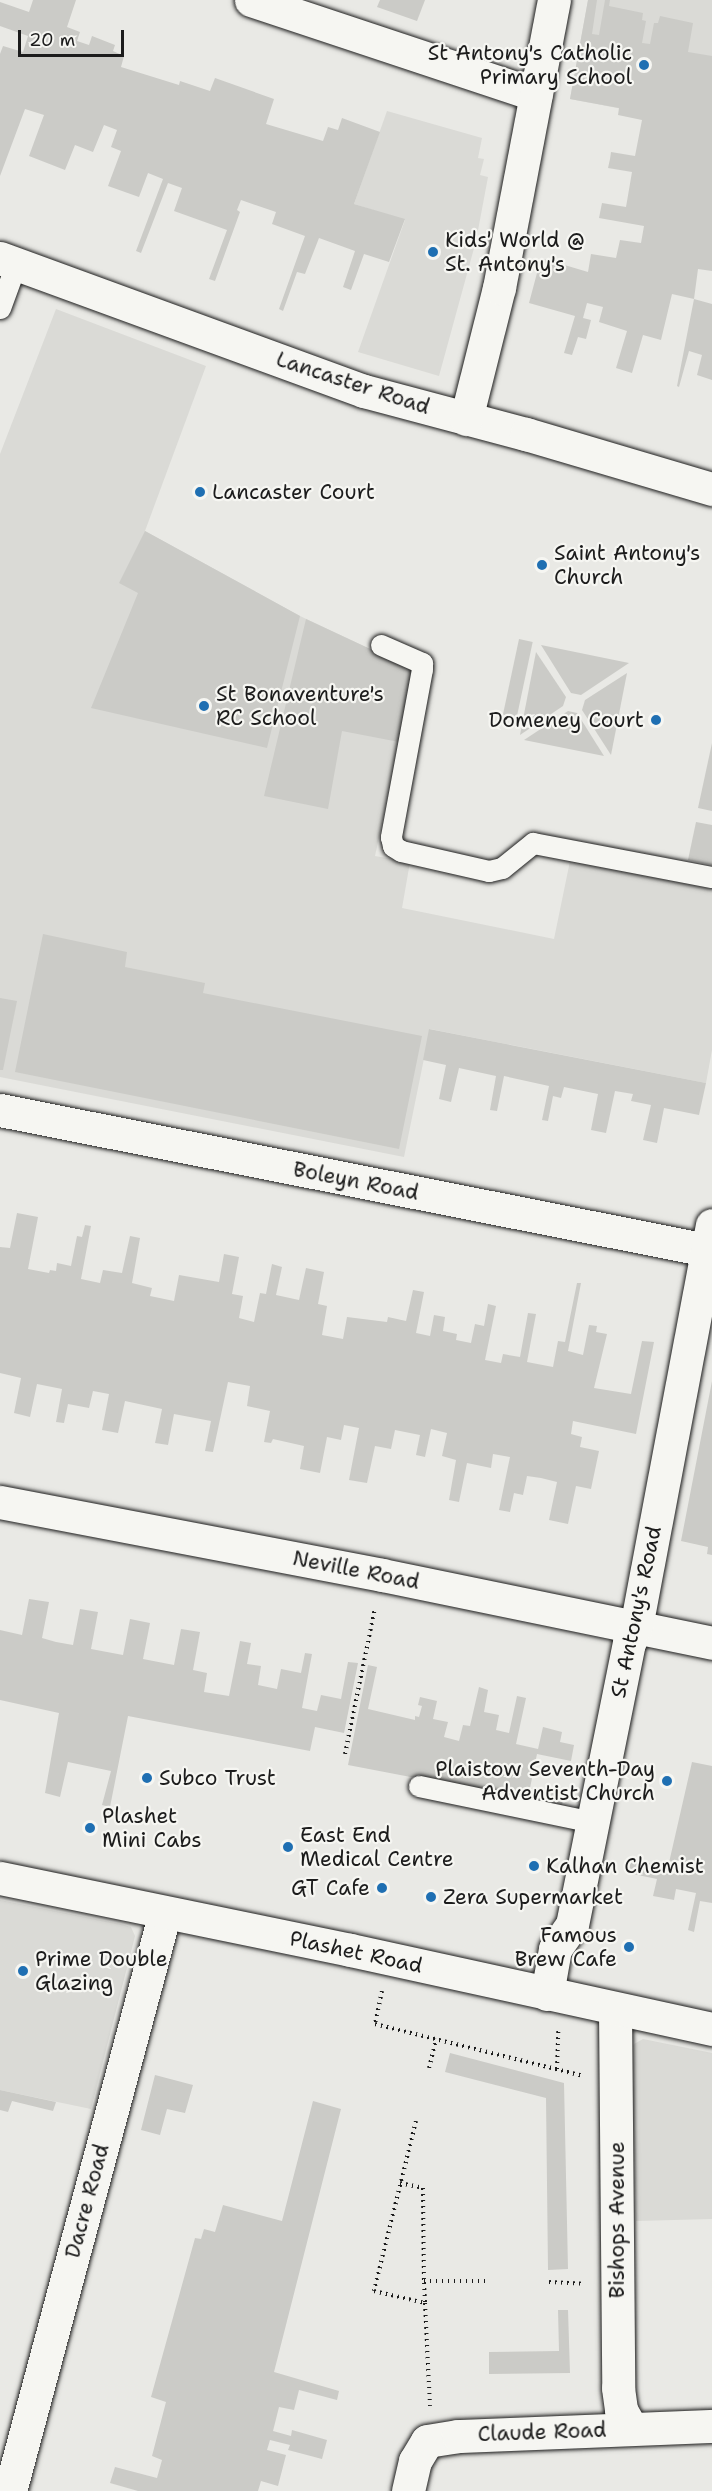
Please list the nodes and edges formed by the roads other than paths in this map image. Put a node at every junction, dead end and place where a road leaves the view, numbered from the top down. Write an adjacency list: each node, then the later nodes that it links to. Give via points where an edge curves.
1 (251, 0): 3 (street)
2 (554, 0): 3 (street)
3 (536, 95): 6 (street, via 499,288)
4 (8, 261): 5 (lane); 6 (street, Lancaster Road, via 364,391)
5 (0, 308)
6 (466, 419): 7 (street, Lancaster Road)
7 (712, 489)
8 (381, 645): 9 (lane, via 422,663 393,846 489,871 502,868 533,843)
9 (712, 877)
10 (0, 1110): 11 (street, Boleyn Road)
11 (710, 1242): 13 (street, St Antony's Road)
12 (0, 1502): 13 (street, Neville Road)
13 (636, 1627): 14 (street, Neville Road); 16 (street, St Antony's Road, via 629,1643)
14 (712, 1643)
15 (419, 1786): 16 (lane)
16 (593, 1822): 19 (street, St Antony's Road, via 572,1925 555,1949)
17 (0, 1878): 18 (street, Plashet Road)
18 (165, 1911): 19 (street, Plashet Road); 24 (street, Dacre Road)
19 (553, 2008): 20 (street, Plashet Road)
20 (615, 2009): 21 (street, Plashet Road); 23 (street, Bishops Avenue, via 618,2388 621,2410)
21 (712, 2030)
22 (712, 2426): 23 (street, Claude Road)
23 (631, 2428): 25 (street, Claude Road, via 458,2436 427,2441 415,2461)
24 (8, 2484)
25 (408, 2491)

